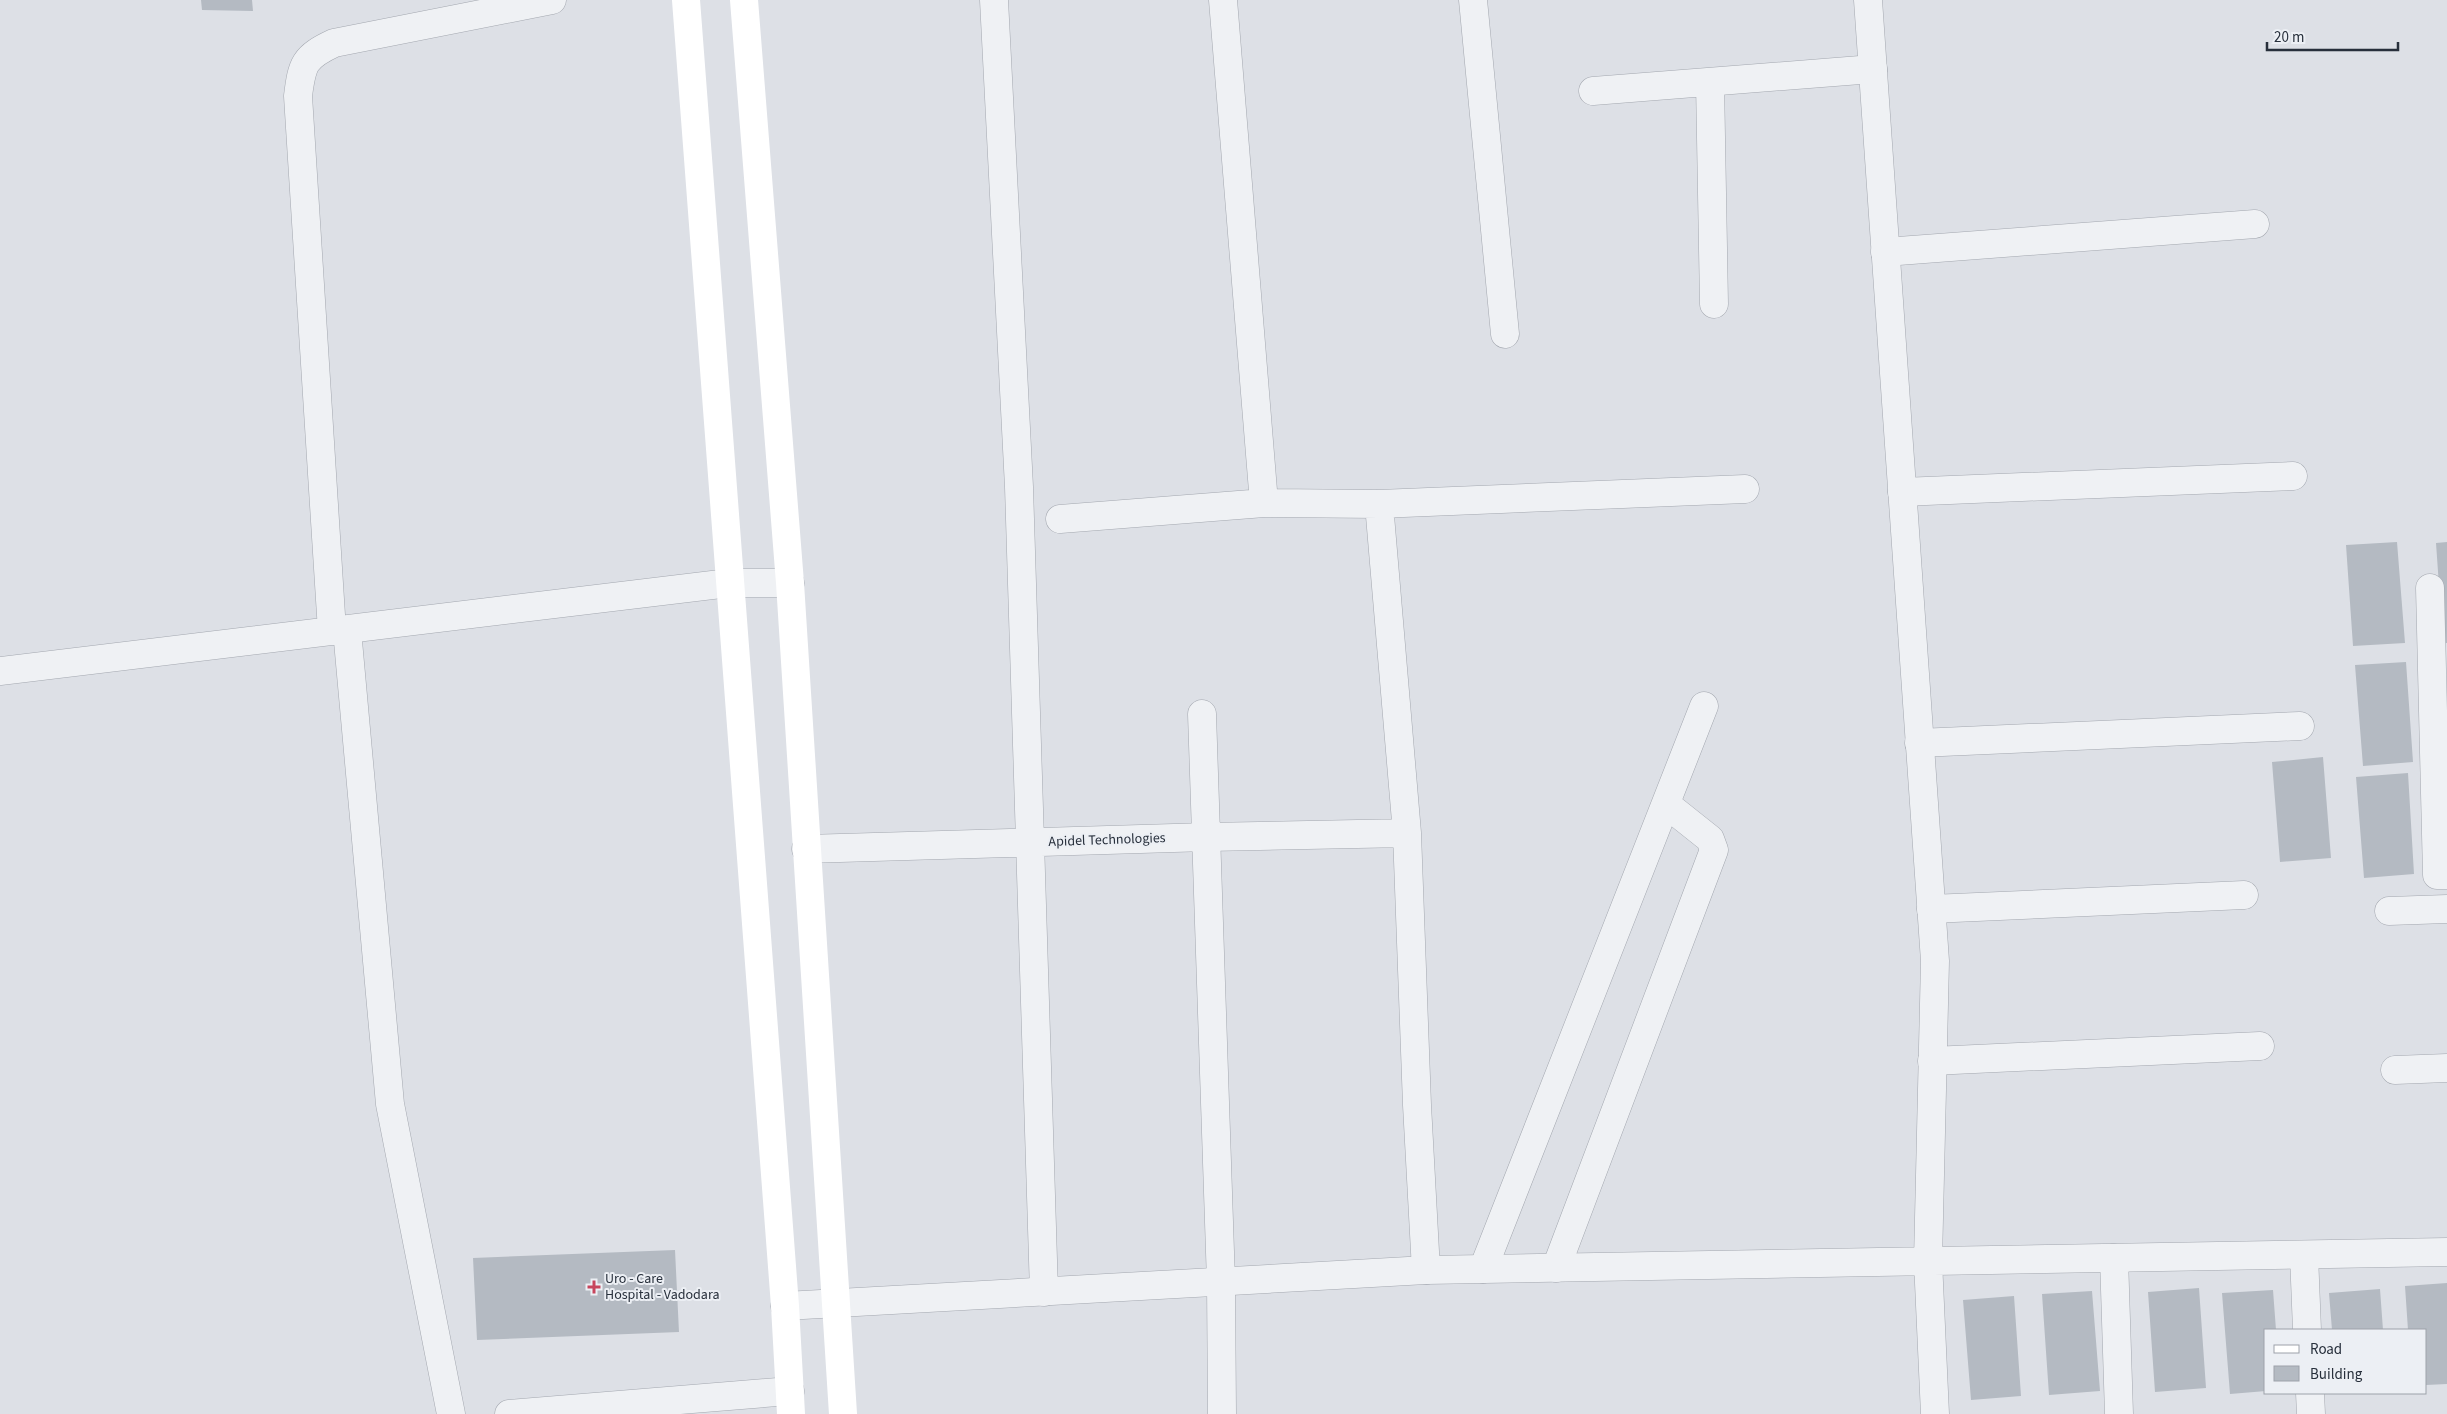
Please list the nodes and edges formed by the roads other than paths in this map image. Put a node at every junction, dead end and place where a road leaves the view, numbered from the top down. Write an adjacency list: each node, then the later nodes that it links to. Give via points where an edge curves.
1 (552, 0): 24 (street, via 334,43 313,53 301,73 298,96)
2 (686, 0): 21 (main road)
3 (744, 0): 22 (main road)
4 (994, 0): 33 (street, via 1019,487)
5 (1223, 0): 18 (street)
6 (1473, 0): 14 (street)
7 (1868, 0): 8 (street)
8 (1873, 70): 9 (street); 12 (street)
9 (1710, 82): 10 (street); 13 (street)
10 (1593, 90)
11 (2255, 224): 12 (street)
12 (1885, 252): 17 (street)
13 (1714, 304)
14 (1505, 334)
15 (2293, 476): 17 (street)
16 (1745, 489): 19 (street)
17 (1902, 492): 29 (street)
18 (1264, 503): 19 (street); 20 (street)
19 (1380, 504): 31 (street)
20 (1060, 519)
21 (730, 583): 22 (street); 24 (street); 54 (main road)
22 (790, 583): 34 (main road)
23 (2430, 588): 35 (street, via 2437,875)
24 (339, 630): 25 (street); 58 (street, via 390,1104)
25 (0, 671)
26 (1704, 706): 30 (street)
27 (1202, 714): 32 (street)
28 (2300, 726): 29 (street)
29 (1919, 743): 37 (street)
30 (1666, 804): 48 (street, via 1710,840 1714,850); 49 (street)
31 (1407, 833): 32 (street, Apidel Technologies); 50 (street)
32 (1206, 837): 33 (street, Apidel Technologies); 51 (street)
33 (1029, 842): 34 (street, Apidel Technologies); 52 (street)
34 (806, 849): 53 (main road)
35 (2447, 875)
36 (2244, 896): 37 (street)
37 (1931, 909): 41 (street, via 1935,961)
38 (2447, 909): 39 (street)
39 (2389, 911)
40 (2260, 1046): 41 (street)
41 (1932, 1061): 47 (street)
42 (2447, 1068): 43 (street)
43 (2396, 1070)
44 (2447, 1252): 45 (street)
45 (2304, 1255): 46 (street); 55 (street)
46 (2114, 1258): 47 (street); 63 (street)
47 (1928, 1261): 48 (street); 62 (street)
48 (1556, 1268): 49 (street)
49 (1483, 1269): 50 (street)
50 (1426, 1270): 51 (street)
51 (1221, 1282): 52 (street); 61 (street)
52 (1044, 1292): 53 (street)
53 (836, 1303): 54 (street); 60 (main road)
54 (786, 1306): 57 (main road)
55 (2307, 1329)
56 (2310, 1394): 64 (street)
57 (790, 1402): 59 (street)
58 (451, 1414)
59 (509, 1414)
60 (843, 1414)
61 (1222, 1414)
62 (1935, 1414)
63 (2119, 1414)
64 (2310, 1414)

